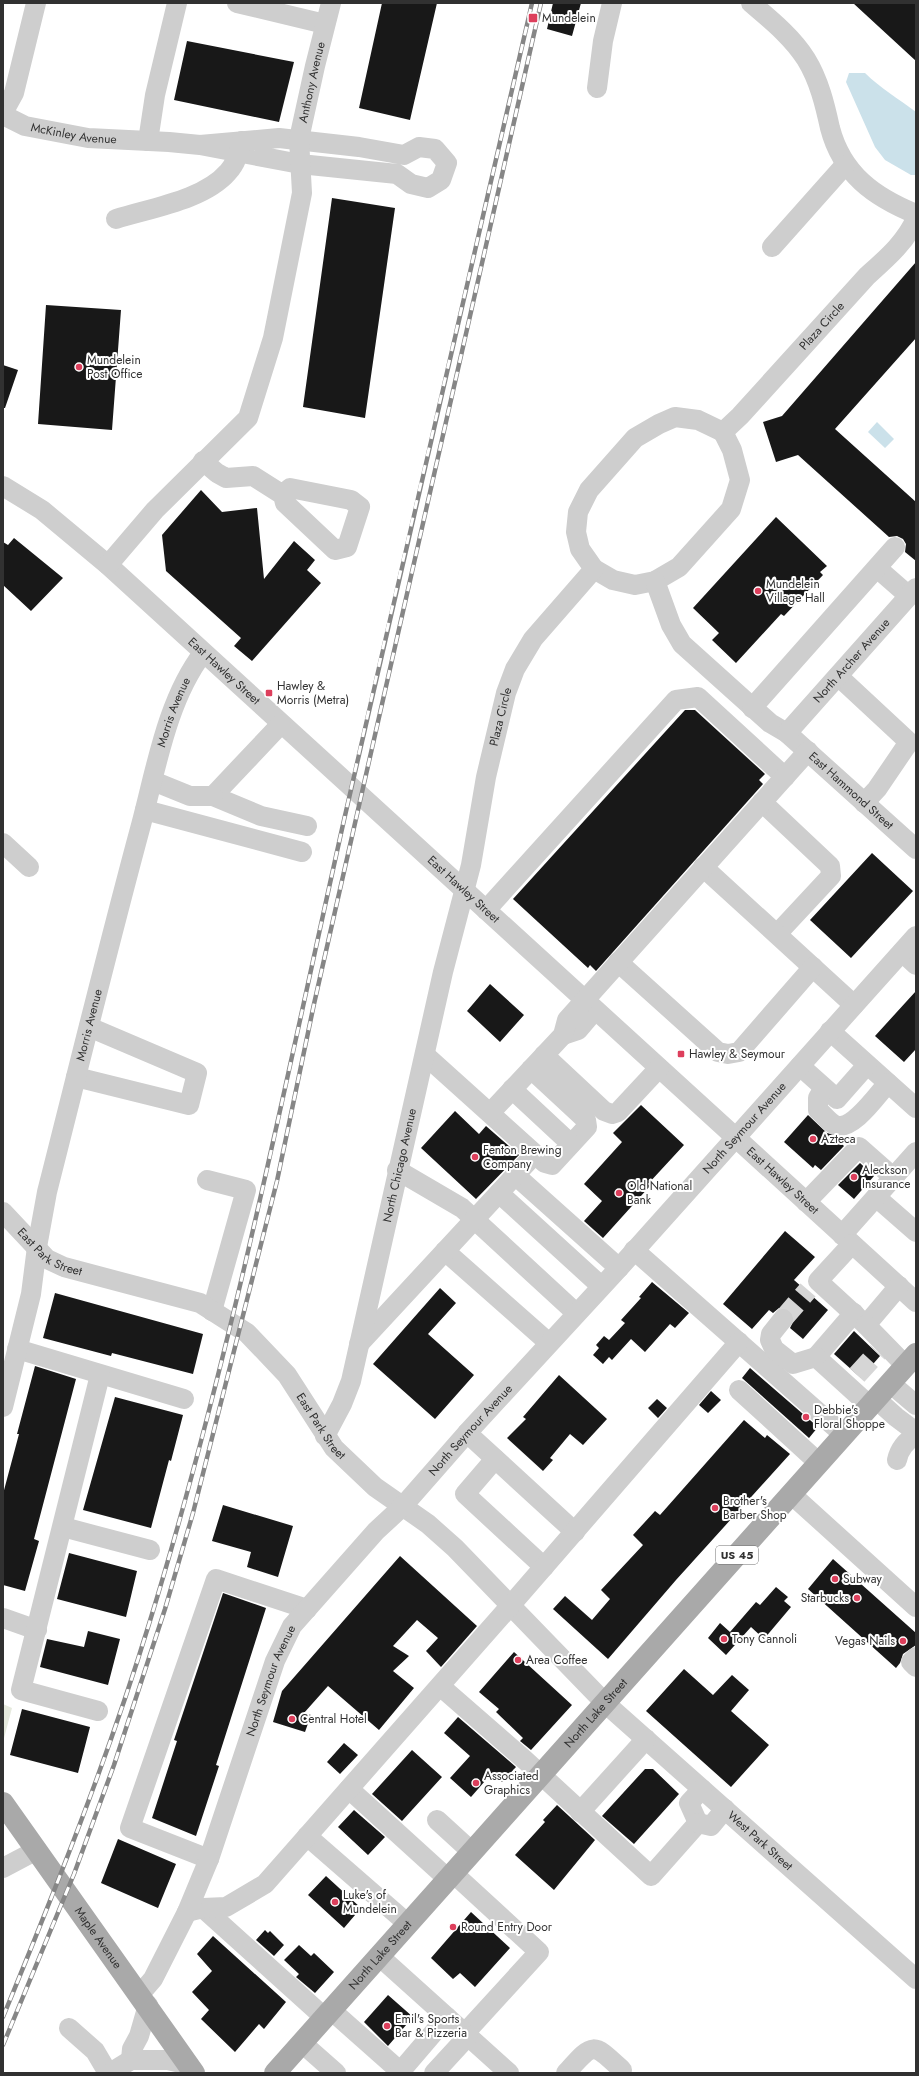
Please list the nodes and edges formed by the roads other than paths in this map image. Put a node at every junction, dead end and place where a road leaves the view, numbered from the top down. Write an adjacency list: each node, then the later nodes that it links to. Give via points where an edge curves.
1 (36, 3): 9 (street, via 14,93)
2 (177, 3): 11 (street, via 155,95)
3 (237, 3): 7 (street)
4 (331, 3): 7 (street, Anthony Avenue)
5 (612, 3): 8 (street)
6 (751, 3): 14 (street, via 784,31 807,60 826,104 839,154)
7 (325, 24): 10 (street, Anthony Avenue)
8 (596, 88)
9 (3, 114): 11 (street, McKinley Avenue, via 25,126 81,137)
10 (299, 139): 12 (street, via 279,138); 13 (street, Anthony Avenue); 13 (street, via 404,155 419,147 435,149 447,163 441,180 428,188 411,184 396,174)
11 (148, 141): 12 (street, McKinley Avenue)
12 (240, 147): 13 (street); 17 (street, via 228,172 199,194)
13 (300, 164): 20 (street, Anthony Avenue, via 302,193 274,331 248,418)
14 (845, 165): 15 (street, via 863,184 893,205); 18 (street)
15 (916, 214)
16 (916, 218): 19 (street, Plaza Circle, via 912,229 887,259 867,276)
17 (116, 219)
18 (772, 247)
19 (723, 432): 26 (street, via 698,420 675,417 636,438 589,490 578,512 576,532 580,549); 27 (street, via 732,450 740,480 731,509 679,567)
20 (203, 461): 22 (street, via 226,478 253,476); 24 (street, Anthony Avenue, via 155,510)
21 (3, 486): 24 (street, East Hawley Street, via 42,510)
22 (283, 495)
23 (895, 547): 25 (street)
24 (108, 565): 29 (street, East Hawley Street)
25 (877, 568): 28 (street); 31 (street)
26 (594, 569): 27 (street, via 613,580 635,585); 47 (street, Plaza Circle, via 533,639 515,669 506,693 486,777)
27 (655, 582): 31 (street, East Hammond Street, via 671,625 682,644)
28 (912, 592): 30 (street, North Archer Avenue)
29 (203, 653): 32 (street, East Hawley Street); 36 (street, Morris Avenue, via 182,685)
30 (838, 676): 33 (street, North Archer Avenue); 39 (street, via 909,742 877,789)
31 (752, 708): 33 (street, East Hammond Street)
32 (281, 724): 37 (street); 47 (street, East Hawley Street)
33 (787, 733): 34 (street, East Hammond Street)
34 (808, 752): 35 (street); 39 (street, East Hammond Street)
35 (785, 777): 38 (street); 48 (street, via 698,697 676,700)
36 (153, 781): 37 (street, via 190,796); 40 (street, Morris Avenue)
37 (213, 796): 41 (street, via 261,816)
38 (762, 802): 46 (street); 49 (street, via 830,866 831,876)
39 (864, 803): 43 (street, East Hammond Street)
40 (145, 810): 44 (street); 56 (street, Morris Avenue)
41 (307, 826)
42 (3, 843): 45 (street)
43 (916, 849)
44 (302, 852)
45 (29, 867)
46 (704, 868): 49 (street); 52 (street)
47 (464, 891): 48 (street, East Hawley Street); 58 (street, North Chicago Avenue)
48 (486, 910): 54 (street, East Hawley Street)
49 (777, 934): 53 (street)
50 (916, 936): 51 (street, North Seymour Avenue)
51 (909, 959): 55 (street, North Seymour Avenue)
52 (618, 962): 53 (street, via 718,1052 728,1054 739,1052); 54 (street)
53 (813, 967): 55 (street)
54 (590, 1005): 59 (street, via 578,1030 562,1035); 62 (street, East Hawley Street)
55 (854, 1005): 57 (street, North Seymour Avenue)
56 (89, 1027): 63 (street, Morris Avenue); 63 (street, via 197,1073 189,1105)
57 (830, 1032): 60 (street); 61 (street, North Seymour Avenue)
58 (425, 1055): 68 (street); 73 (street, North Chicago Avenue)
59 (537, 1062): 62 (street, via 604,1111 612,1114 618,1112); 66 (street); 70 (street, via 586,1120 588,1127)
60 (867, 1065): 64 (street); 65 (street, via 837,1099)
61 (800, 1066): 65 (street); 69 (street, North Seymour Avenue)
62 (659, 1068): 69 (street, East Hawley Street)
63 (76, 1077): 83 (street, Morris Avenue)
64 (888, 1083): 65 (street, via 853,1122 844,1126 834,1124 818,1110 818,1098); 67 (street)
65 (824, 1088)
66 (512, 1089): 68 (street); 70 (street)
67 (916, 1108)
68 (490, 1113): 71 (street)
69 (735, 1137): 78 (street, East Hawley Street); 84 (street, North Seymour Avenue)
70 (571, 1144): 71 (street, via 552,1165 545,1163)
71 (535, 1154): 74 (street)
72 (908, 1166): 77 (street); 78 (street, via 859,1147)
73 (397, 1170): 80 (street, via 462,1208); 96 (street, North Chicago Avenue)
74 (515, 1175): 76 (street); 86 (street)
75 (207, 1180): 90 (street, via 246,1190)
76 (499, 1193): 80 (street); 87 (street)
77 (876, 1197): 81 (street); 82 (street)
78 (806, 1202): 82 (street, East Hawley Street)
79 (3, 1212): 83 (street, East Park Street)
80 (474, 1220): 85 (street); 91 (street)
81 (916, 1232)
82 (847, 1239): 88 (street, East Hawley Street); 93 (street, via 813,1286)
83 (36, 1247): 90 (street, East Park Street, via 47,1259 64,1267 200,1304); 97 (street, Morris Avenue, via 31,1294)
84 (634, 1250): 86 (street, North Seymour Avenue); 94 (street)
85 (445, 1251): 95 (street); 96 (street)
86 (619, 1268): 87 (street, North Seymour Avenue)
87 (602, 1286): 91 (street, North Seymour Avenue)
88 (899, 1286): 89 (street, East Hawley Street); 93 (street)
89 (916, 1302)
90 (212, 1311): 110 (street, East Park Street, via 247,1333 287,1375)
91 (576, 1312): 95 (street, North Seymour Avenue)
92 (783, 1319): 98 (street, via 771,1334 770,1340 774,1349 793,1364)
93 (871, 1336): 98 (street); 99 (street)
94 (739, 1342): 109 (street); 118 (street)
95 (549, 1343): 108 (street, North Seymour Avenue)
96 (359, 1344): 110 (street, North Chicago Avenue, via 351,1381)
97 (17, 1349): 100 (street); 106 (street, Morris Avenue)
98 (816, 1357): 104 (street, via 848,1376)
99 (911, 1360): 101 (main road, North Lake Street / US 45)
100 (100, 1374): 103 (street); 117 (street)
101 (890, 1383): 104 (main road, North Lake Street / US 45); 105 (street)
102 (739, 1390): 114 (street)
103 (184, 1399)
104 (873, 1403): 107 (street); 109 (main road, North Lake Street / US 45)
105 (916, 1405)
106 (3, 1406)
107 (916, 1432)
108 (467, 1433): 112 (street); 116 (street, North Seymour Avenue)
109 (844, 1435): 114 (main road, North Lake Street / US 45)
110 (326, 1436): 116 (street, East Park Street, via 334,1448 375,1487)
111 (916, 1436): 113 (street, via 899,1452)
112 (495, 1459): 118 (street); 120 (street, via 465,1494)
113 (897, 1460)
114 (819, 1463): 115 (main road, North Lake Street / US 45)
115 (791, 1494): 122 (street); 129 (main road, North Lake Street / US 45)
116 (403, 1506): 121 (street, East Park Street, via 455,1548); 123 (street, North Seymour Avenue, via 376,1531)
117 (63, 1527): 119 (street); 125 (street)
118 (575, 1532): 120 (street)
119 (150, 1550)
120 (544, 1567): 121 (street)
121 (510, 1606): 128 (street); 129 (street, East Park Street)
122 (916, 1607)
123 (307, 1609): 143 (street, North Seymour Avenue, via 292,1626 275,1661); 143 (street, via 216,1579 130,1828)
124 (3, 1618): 125 (street)
125 (37, 1630): 130 (street, via 21,1690)
126 (916, 1657): 127 (street, via 911,1662)
127 (916, 1667)
128 (440, 1686): 132 (street); 133 (street)
129 (605, 1703): 131 (street, West Park Street); 132 (main road, North Lake Street / US 45)
130 (98, 1711)
131 (646, 1739): 134 (street, West Park Street); 137 (street)
132 (541, 1775): 137 (street); 142 (main road, North Lake Street / US 45)
133 (349, 1789): 140 (street); 145 (street)
134 (702, 1789): 136 (street, West Park Street); 139 (street, via 689,1804)
135 (3, 1803): 141 (main road, Maple Avenue)
136 (725, 1810): 139 (street, via 711,1826); 149 (street, West Park Street)
137 (580, 1812): 139 (street, via 651,1876)
138 (437, 1820): 142 (street)
139 (698, 1823)
140 (307, 1836): 146 (street, via 265,1884 226,1907); 147 (street)
141 (37, 1850): 144 (street); 150 (main road, Maple Avenue)
142 (472, 1852): 145 (main road, North Lake Street / US 45)
143 (209, 1859): 146 (street, North Seymour Avenue)
144 (3, 1868)
145 (450, 1876): 147 (main road, North Lake Street / US 45); 154 (street, via 539,1952)
146 (195, 1910): 150 (street, North Seymour Avenue); 151 (street)
147 (408, 1924): 148 (main road, North Lake Street / US 45)
148 (379, 1956): 151 (main road, North Lake Street / US 45); 152 (street)
149 (916, 1979)
150 (144, 2000): 156 (street, via 139,2036 132,2049); 157 (main road, Maple Avenue)
151 (328, 2014): 155 (main road, North Lake Street / US 45); 160 (street)
152 (447, 2017): 154 (street); 160 (street)
153 (69, 2028): 161 (street, via 95,2051)
154 (466, 2035): 159 (street); 164 (street)
155 (302, 2043): 162 (main road, North Lake Street / US 45); 163 (street)
156 (131, 2060): 157 (street, via 168,2060); 161 (street)
157 (192, 2069)
158 (622, 2070): 165 (street, via 596,2048 583,2054)
159 (503, 2071)
160 (401, 2072)
161 (109, 2073)
162 (275, 2073)
163 (336, 2073)
164 (434, 2073)
165 (566, 2073)

